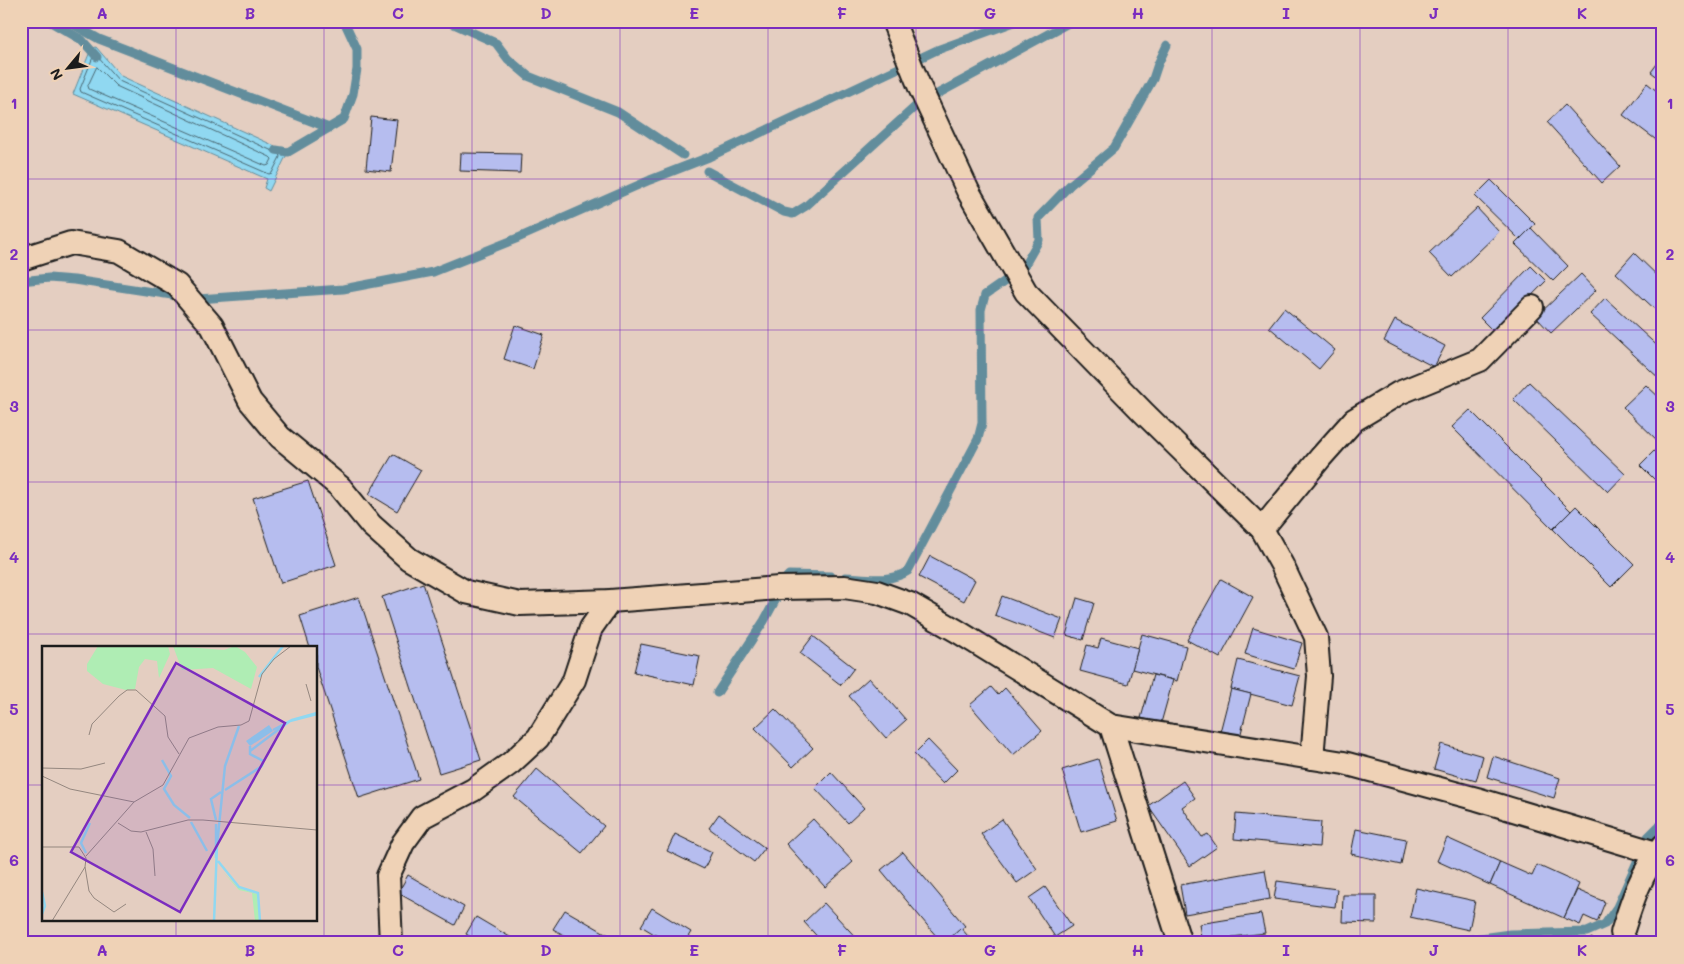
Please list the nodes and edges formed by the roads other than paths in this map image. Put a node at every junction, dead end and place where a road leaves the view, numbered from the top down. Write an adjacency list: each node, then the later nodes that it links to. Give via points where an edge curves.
1 (893, 21): 4 (street, via 968,190 1026,292)
2 (21, 259): 5 (street, via 71,243 120,251 177,285 212,326 250,401 280,437 340,486 371,525 409,559 466,592 520,604)
3 (1532, 307): 4 (street, via 1480,360 1399,393 1354,420)
4 (1262, 529): 7 (street, via 1316,637 1319,676)
5 (610, 601): 6 (street, via 782,588 844,587 877,592 926,613); 9 (street, via 591,628 574,680 538,738 473,790 422,817 403,843 388,876)
6 (1111, 726): 7 (street); 10 (street)
7 (1312, 758): 8 (street, via 1354,765)
8 (1660, 850): 11 (street, via 1638,884 1622,933)
9 (391, 943)
10 (1180, 943)
11 (1626, 943)

